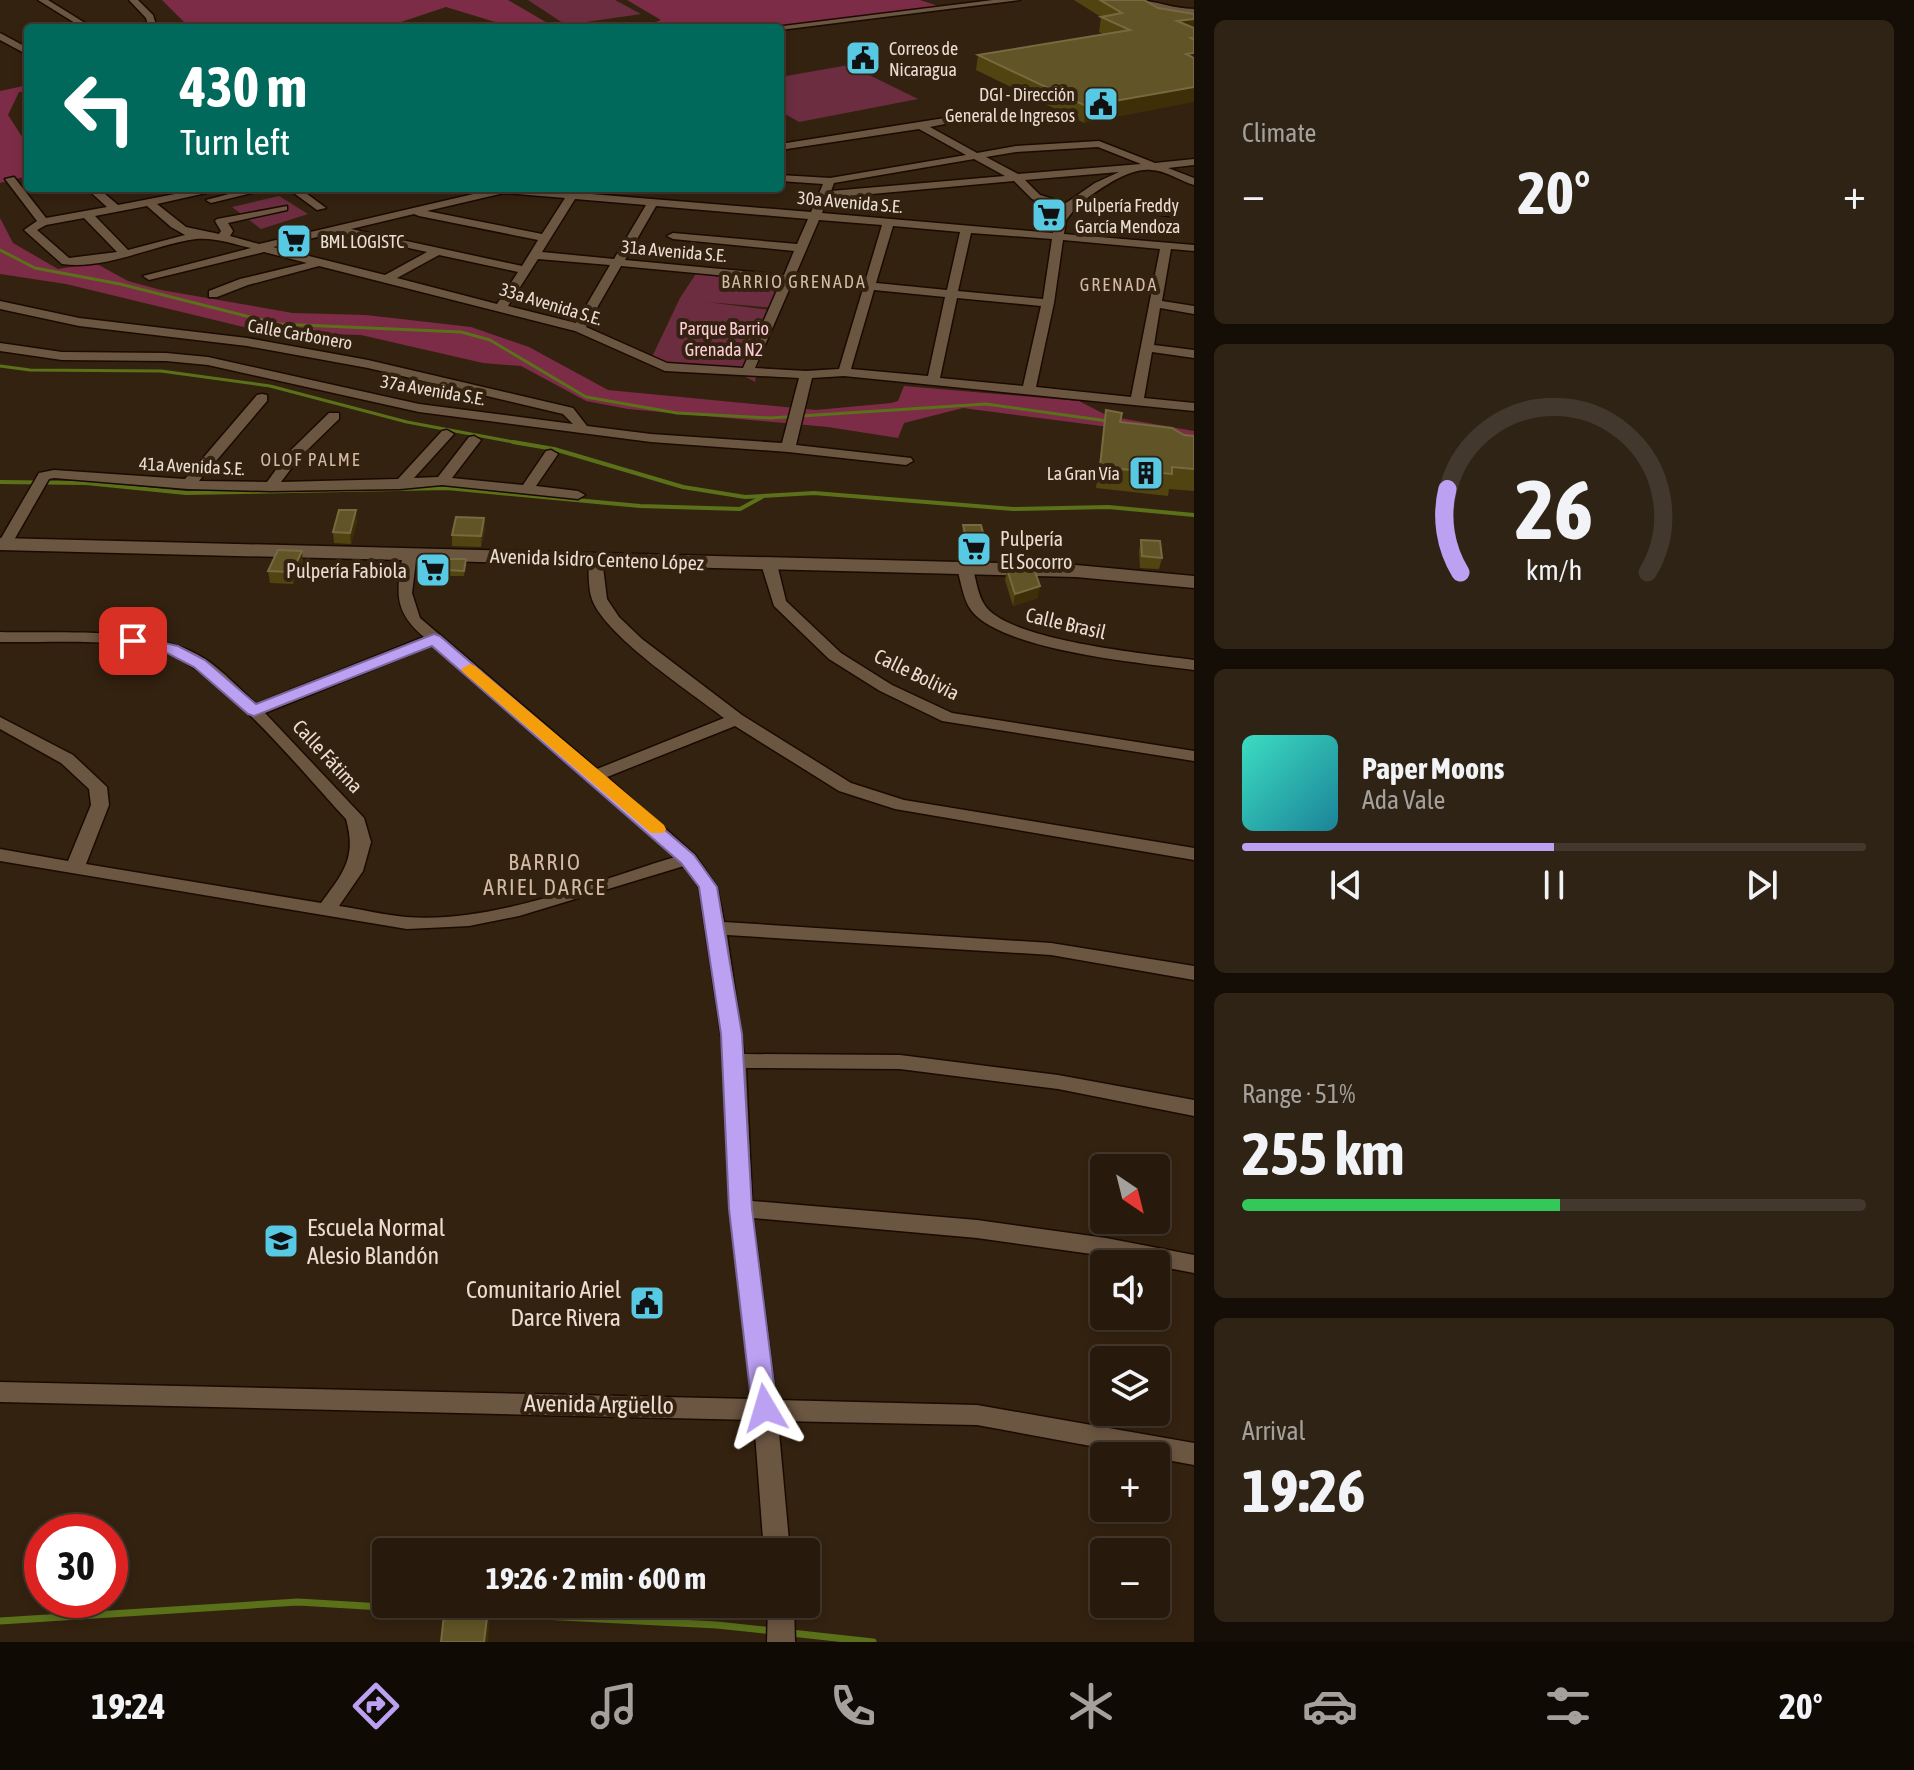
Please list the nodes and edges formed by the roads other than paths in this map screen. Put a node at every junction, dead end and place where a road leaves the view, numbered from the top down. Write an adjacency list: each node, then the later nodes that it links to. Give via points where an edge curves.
1 (42, 0): 7 (street)
2 (133, 0): 8 (street)
3 (1016, 0): 9 (street)
4 (1140, 0): 6 (street)
5 (1162, 0): 6 (street)
6 (1193, 18)
7 (82, 24)
8 (152, 24)
9 (784, 27)
10 (0, 36): 11 (street)
11 (24, 50)
12 (951, 120): 13 (street)
13 (920, 126): 14 (street); 15 (street)
14 (784, 146)
15 (978, 154): 17 (street, via 1099,144); 20 (street); 22 (street)
16 (1194, 162): 17 (street)
17 (1157, 165): 18 (street); 23 (street)
18 (1136, 168): 20 (street); 34 (street)
19 (784, 178): 22 (street)
20 (1017, 178): 31 (street); 34 (street, via 1036,197)
21 (10, 179): 43 (street)
22 (830, 181): 31 (street)
23 (1194, 182)
24 (96, 192): 36 (street)
25 (159, 192): 32 (street)
26 (200, 192): 32 (street)
27 (240, 192): 35 (street)
28 (298, 192): 38 (street)
29 (496, 192): 39 (street, 30a Avenida S.E.)
30 (574, 192): 33 (street, 30a Avenida S.E.); 51 (street)
31 (824, 195): 42 (street)
32 (166, 198): 35 (street)
33 (652, 204): 42 (street, 30a Avenida S.E.); 60 (street)
34 (1071, 204): 41 (street); 49 (street, via 1060,220)
35 (153, 205): 36 (street); 47 (street)
36 (115, 208): 40 (street)
37 (283, 208): 50 (street, via 221,221 227,231)
38 (321, 208)
39 (412, 212): 45 (street, 30a Avenida S.E.); 51 (street)
40 (87, 214): 43 (street); 57 (street)
41 (1173, 215)
42 (815, 217): 44 (street, 30a Avenida S.E.); 54 (street)
43 (43, 222): 57 (street, via 30,230 66,262)
44 (888, 223): 46 (street, 30a Avenida S.E.); 65 (street)
45 (337, 229): 53 (street, 30a Avenida S.E.); 56 (street)
46 (966, 229): 49 (street, 30a Avenida S.E.); 67 (street)
47 (194, 236): 50 (street, 33a Avenida S.E.); 57 (street)
48 (673, 236): 54 (street)
49 (1059, 237): 52 (street, 30a Avenida S.E.); 68 (street)
50 (223, 238): 53 (street, 33a Avenida S.E.)
51 (546, 238): 58 (street)
52 (1166, 246): 55 (street, 30a Avenida S.E.); 69 (street)
53 (259, 248): 59 (street, 33a Avenida S.E.); 62 (street, 30a Avenida S.E.)
54 (802, 248): 64 (street)
55 (1194, 248)
56 (437, 251): 61 (street); 63 (street)
57 (126, 254)
58 (536, 255): 60 (street, 31a Avenida S.E.); 61 (street)
59 (318, 263): 63 (street, 33a Avenida S.E.); 66 (street)
60 (615, 264): 64 (street, 31a Avenida S.E.); 73 (street)
61 (526, 270): 71 (street)
62 (149, 276)
63 (387, 279): 71 (street, 33a Avenida S.E.)
64 (789, 280): 65 (street, 31a Avenida S.E.); 80 (street)
65 (869, 287): 67 (street, 31a Avenida S.E.); 79 (street)
66 (213, 294)
67 (952, 295): 68 (street, 31a Avenida S.E.); 82 (street)
68 (1048, 303): 83 (street)
69 (1157, 304): 72 (street); 76 (street)
70 (0, 305): 74 (street, Calle Carbonero, via 79,322)
71 (501, 307): 73 (street, 33a Avenida S.E.)
72 (1194, 310)
73 (579, 328): 80 (street, 33a Avenida S.E., via 665,367)
74 (272, 346): 78 (street); 88 (street, Calle Carbonero, via 525,399 568,411)
75 (0, 347): 78 (street, 37a Avenida S.E., via 62,356 166,357)
76 (1147, 348): 77 (street); 85 (street)
77 (1194, 354)
78 (241, 369): 88 (street, 37a Avenida S.E., via 419,408)
79 (844, 372): 81 (street, 33a Avenida S.E.); 82 (street, 33a Avenida S.E.)
80 (747, 373): 81 (street, 33a Avenida S.E.)
81 (806, 375): 91 (street)
82 (933, 381): 83 (street, 33a Avenida S.E.)
83 (1029, 390): 85 (street, 33a Avenida S.E.)
84 (262, 398): 95 (street)
85 (1137, 400): 86 (street, 33a Avenida S.E.)
86 (1194, 407)
87 (334, 416): 97 (street, via 294,455)
88 (581, 430): 91 (street, 37a Avenida S.E.)
89 (447, 434): 96 (street)
90 (474, 440): 94 (street)
91 (788, 448): 93 (street, 37a Avenida S.E.)
92 (551, 454): 98 (street)
93 (906, 461)
94 (442, 481): 96 (street, 41a Avenida S.E.); 98 (street, 41a Avenida S.E.)
95 (188, 485): 97 (street, 41a Avenida S.E.); 100 (street, 41a Avenida S.E., via 54,474 41,480)
96 (400, 485): 97 (street, 41a Avenida S.E.)
97 (271, 487)
98 (526, 491): 99 (street, 41a Avenida S.E.)
99 (578, 495)
100 (2, 544): 101 (street, Avenida Isidro Centeno López)
101 (410, 553): 102 (street, Avenida Isidro Centeno López); 107 (street, via 404,593 413,620)
102 (595, 559): 103 (street, Avenida Isidro Centeno López); 110 (street, via 599,599 613,620)
103 (769, 564): 104 (street, Avenida Isidro Centeno López); 112 (street, Calle Bolivia, via 779,603 835,656 948,717)
104 (965, 569): 105 (street, Avenida Isidro Centeno López, via 1076,571); 108 (street, Calle Brasil, via 977,608 1013,632 1075,648)
105 (1194, 582)
106 (0, 637): 109 (street, Calle Fátima, via 133,641 173,650 200,663)
107 (434, 639): 109 (street); 113 (street)
108 (1194, 665)
109 (254, 711): 118 (street, Calle Fátima, via 355,818 362,842 354,871)
110 (736, 719): 113 (street); 114 (street, via 845,787 901,805)
111 (0, 722): 117 (street, via 67,759 98,787 100,805)
112 (1194, 756)
113 (595, 776): 116 (street)
114 (1194, 854)
115 (0, 855): 117 (street)
116 (688, 859): 118 (street, via 469,920 407,923); 119 (street, via 708,887)
117 (75, 867): 118 (street)
118 (325, 911)
119 (716, 928): 120 (street, via 1051,949); 121 (street)
120 (1194, 973)
121 (735, 1061): 122 (street, via 900,1062 1058,1082); 123 (street)
122 (1194, 1108)
123 (741, 1209): 124 (street, via 977,1229); 126 (street)
124 (1194, 1264)
125 (0, 1392): 126 (street, Avenida Argüello)
126 (765, 1408): 127 (street, Avenida Argüello, via 977,1415); 128 (street)
127 (1194, 1454)
128 (776, 1538)
129 (782, 1618): 130 (street)
130 (781, 1642)

